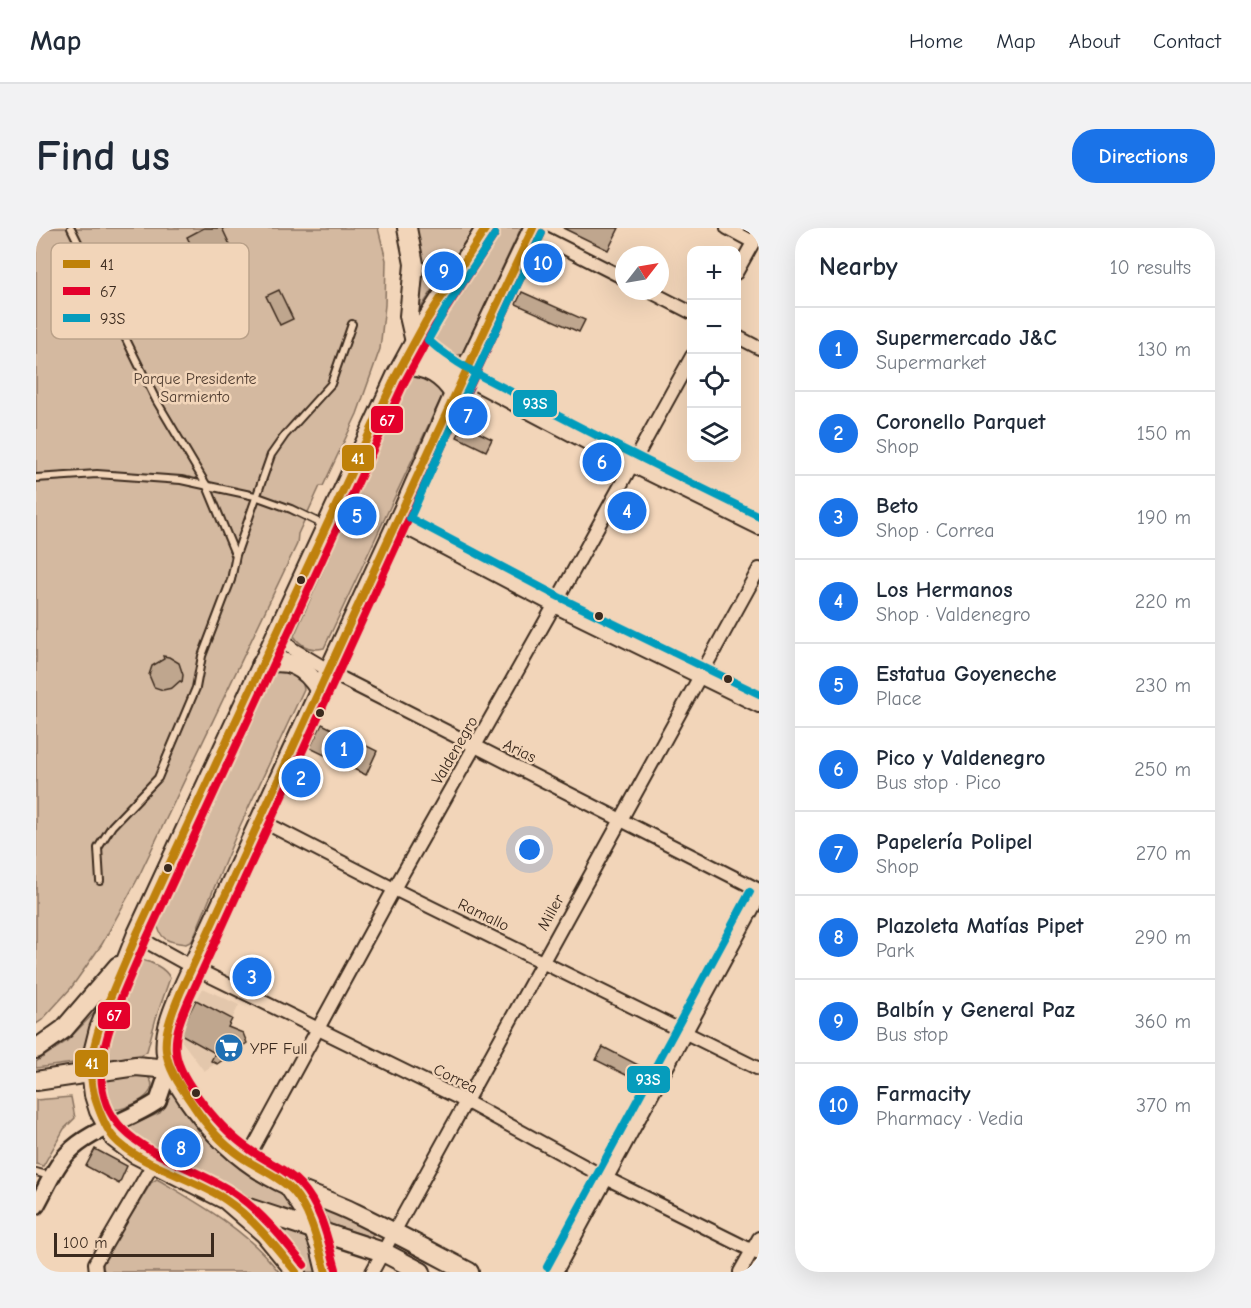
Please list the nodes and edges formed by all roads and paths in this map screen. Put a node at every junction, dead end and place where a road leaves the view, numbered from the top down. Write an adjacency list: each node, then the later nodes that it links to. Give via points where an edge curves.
1 (70, 228): 7 (lane)
2 (407, 228): 15 (main road, via 414,264 409,304)
3 (486, 228): 15 (main road)
4 (727, 228): 6 (street)
5 (532, 230): 9 (street); 19 (main road)
6 (756, 237): 8 (street)
7 (78, 243)
8 (741, 264)
9 (615, 274)
10 (667, 300): 11 (street)
11 (687, 310)
12 (352, 324): 24 (lane, via 331,384 270,455)
13 (126, 339): 23 (lane)
14 (741, 339): 16 (street)
15 (415, 342): 18 (main road); 19 (main road, via 437,362)
16 (759, 348)
17 (687, 365): 21 (street, Valdenegro)
18 (402, 366): 20 (main road, via 432,371); 26 (main road)
19 (464, 376): 20 (main road); 21 (street)
20 (454, 394): 25 (main road)
21 (632, 466): 27 (street); 30 (street, Valdenegro)
22 (36, 478): 23 (lane, via 142,476)
23 (207, 486): 24 (lane); 28 (lane)
24 (255, 496): 26 (lane); 28 (lane)
25 (396, 524): 30 (street); 33 (main road)
26 (326, 526): 31 (main road)
27 (759, 528)
28 (236, 555): 40 (lane, via 231,580 202,656 196,688 158,778 112,826 98,848)
29 (759, 569): 34 (street, Miller)
30 (554, 606): 34 (street); 37 (street, Valdenegro)
31 (280, 624): 32 (main road); 33 (street, Arias, via 291,648)
32 (261, 665): 35 (main road, via 284,661 295,665 306,671); 44 (main road)
33 (328, 669): 35 (main road); 37 (street, Arias)
34 (700, 676): 36 (street); 38 (street, Miller)
35 (319, 689): 39 (main road)
36 (759, 706)
37 (475, 746): 38 (street, Arias); 41 (street, Valdenegro)
38 (620, 818): 42 (street, Arias); 46 (street, Miller)
39 (260, 820): 41 (street, Ramallo); 47 (main road)
40 (100, 881)
41 (394, 889): 46 (street, Ramallo); 48 (street, Valdenegro)
42 (759, 890)
43 (759, 897): 49 (street)
44 (136, 936): 45 (main road); 47 (street, Correa)
45 (128, 953): 50 (main road, via 64,1029); 53 (main road, via 99,1029)
46 (542, 961): 49 (street, Ramallo); 55 (street, Miller)
47 (192, 968): 48 (street, Correa); 51 (main road, via 167,1033 165,1053)
48 (319, 1029): 55 (street, Correa); 57 (street, Valdenegro)
49 (686, 1033): 52 (street, Ramallo); 61 (street)
50 (36, 1049)
51 (169, 1069): 53 (main road, via 136,1066); 56 (street, via 158,1101); 57 (main road, via 215,1135)
52 (759, 1069)
53 (91, 1072): 54 (main road); 56 (main road, via 94,1095)
54 (36, 1081)
55 (465, 1101): 61 (street, Correa); 66 (street, Miller)
56 (106, 1128): 58 (main road, via 122,1145); 60 (street, via 73,1148)
57 (246, 1161): 62 (main road)
58 (153, 1164): 63 (main road); 70 (street, via 95,1263)
59 (36, 1172): 60 (lane)
60 (52, 1177): 64 (street)
61 (606, 1178): 69 (street, Correa); 76 (street)
62 (287, 1184): 65 (main road); 66 (main road)
63 (226, 1200): 65 (main road); 71 (main road, via 265,1234)
64 (36, 1206)
65 (314, 1230): 68 (main road); 72 (main road)
66 (395, 1232): 68 (street, Miller); 75 (main road)
67 (759, 1238): 69 (street)
68 (383, 1252): 73 (street, Miller); 74 (main road)
69 (756, 1252): 77 (street)
70 (96, 1272)
71 (296, 1272)
72 (326, 1272)
73 (372, 1272)
74 (421, 1272)
75 (469, 1272)
76 (556, 1272)
77 (740, 1272)

